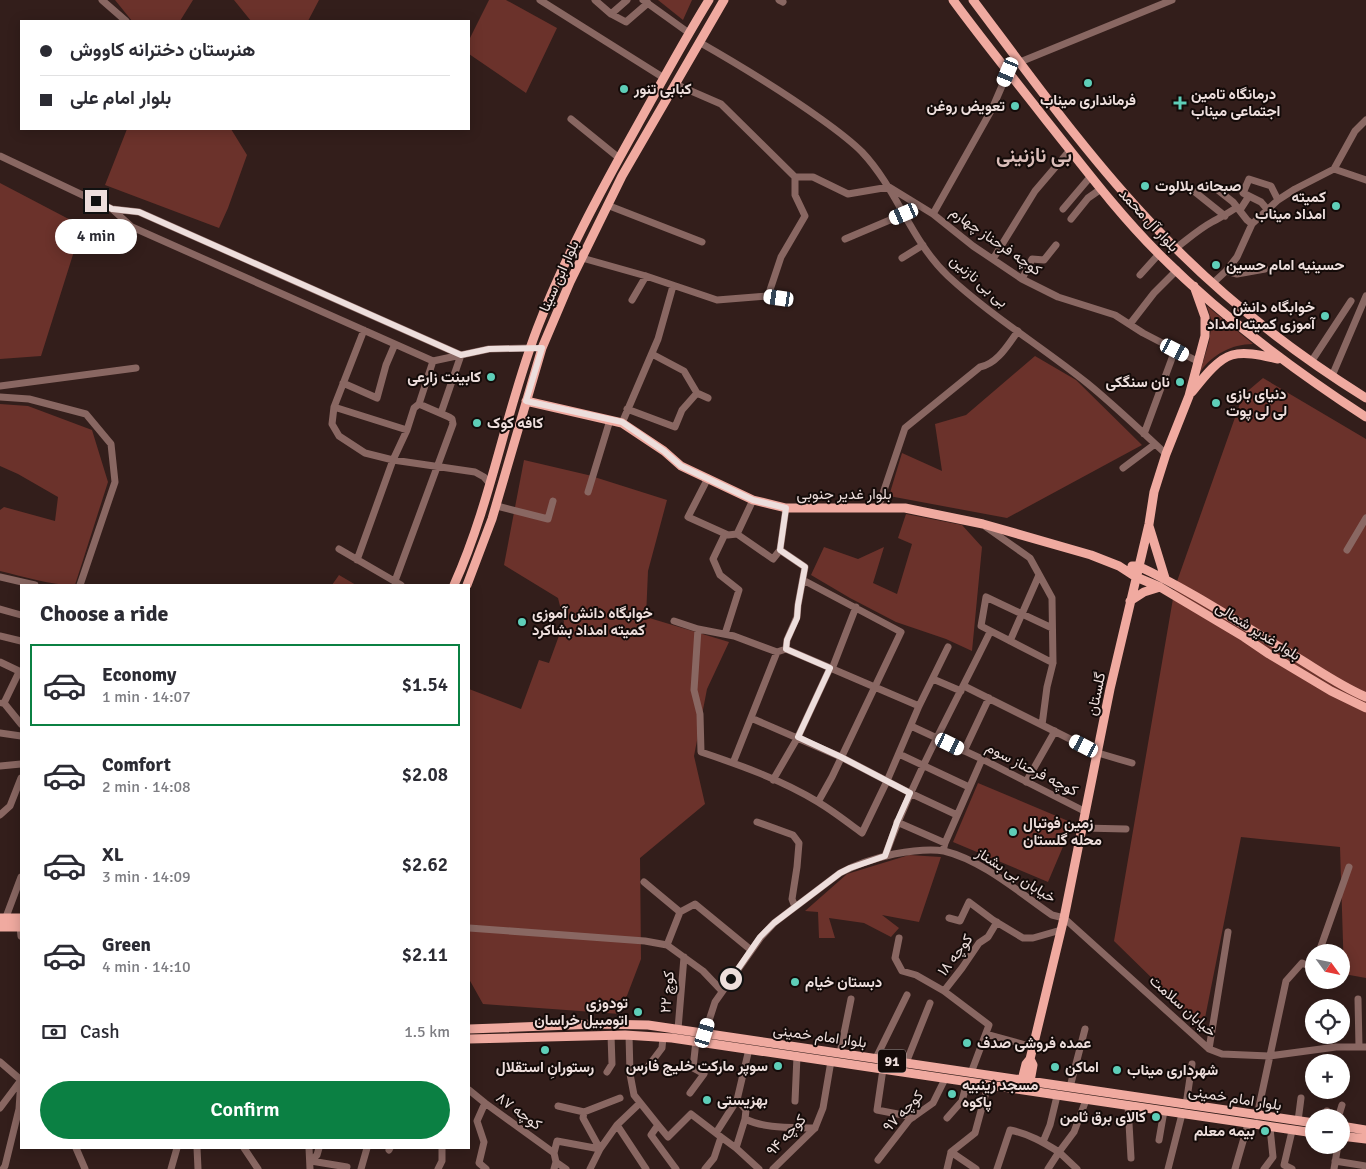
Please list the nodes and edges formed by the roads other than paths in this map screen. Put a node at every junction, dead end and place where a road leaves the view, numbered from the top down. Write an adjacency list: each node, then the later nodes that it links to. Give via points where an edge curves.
1 (102, 0): 12 (street)
2 (540, 0): 17 (street)
3 (595, 0): 11 (street)
4 (627, 0): 11 (street)
5 (709, 0): 13 (main road, بلوار ابن سینا)
6 (724, 0): 14 (main road, بلوار ابن سینا)
7 (954, 0): 16 (main road, بلوار آل محمد)
8 (973, 0): 15 (main road, بلوار آل محمد)
9 (1172, 0): 15 (street)
10 (646, 2): 11 (street, via 626,22); 13 (street)
11 (611, 14)
12 (125, 20)
13 (689, 33): 17 (main road, بلوار ابن سینا)
14 (699, 42): 18 (main road, بلوار ابن سینا); 28 (street, بی بی نازنین, via 749,71 838,131 862,152)
15 (1020, 62): 44 (main road, بلوار آل محمد, via 1100,164)
16 (1008, 72): 21 (main road, بلوار آل محمد); 40 (street, via 992,109)
17 (664, 78): 23 (main road, بلوار ابن سینا)
18 (675, 84): 26 (street, via 721,104); 34 (main road, بلوار ابن سینا)
19 (571, 119): 23 (street)
20 (1366, 120): 24 (street, via 1354,130)
21 (1070, 150): 25 (main road, بلوار آل محمد); 54 (street, via 1035,191)
22 (0, 156): 36 (street)
23 (619, 158): 73 (main road, بلوار ابن سینا, via 558,279)
24 (1334, 170): 27 (street); 33 (street)
25 (1091, 176): 30 (main road, بلوار آل محمد); 37 (street)
26 (795, 177): 28 (street, via 813,177 848,194); 64 (street, via 795,195 805,216 780,257)
27 (1366, 180)
28 (890, 187): 39 (street, بی بی نازنین); 40 (street, کوچه فرحناز چهارم)
29 (1214, 187): 35 (street)
30 (1101, 189): 42 (street, via 1088,198); 45 (main road, بلوار آل محمد)
31 (1195, 192): 41 (street)
32 (1249, 196): 33 (street, via 1243,193 1249,179 1271,186); 35 (street); 38 (street)
33 (1278, 200): 38 (street)
34 (607, 205): 47 (street); 52 (main road, بلوار ابن سینا)
35 (1238, 208): 41 (street); 43 (street)
36 (112, 209): 70 (street, via 132,227); 77 (street, via 139,212)
37 (1063, 209)
38 (1267, 209): 43 (street)
39 (904, 214): 46 (street); 48 (street, بی بی نازنین)
40 (933, 214): 54 (street, کوچه فرحناز چهارم)
41 (1224, 216): 50 (street)
42 (1071, 219)
43 (1252, 224): 57 (street, via 1237,257)
44 (1154, 226): 45 (main road); 50 (main road, بلوار آل محمد)
45 (1141, 234): 51 (main road, بلوار آل محمد)
46 (845, 239)
47 (702, 242)
48 (922, 244): 53 (street); 71 (street, بی بی نازنین, via 946,275)
49 (1056, 244): 60 (street, via 1044,260 1032,259)
50 (1176, 248): 61 (main road, بلوار آل محمد)
51 (1159, 254): 55 (main road, بلوار آل محمد); 58 (street)
52 (582, 258): 59 (street); 74 (main road, بلوار ابن سینا)
53 (902, 258)
54 (993, 259): 60 (street, کوچه فرحناز چهارم)
55 (1176, 270): 63 (main road, بلوار آل محمد); 69 (street)
56 (1265, 270): 57 (street, via 1236,274)
57 (1226, 271): 61 (street)
58 (1140, 274)
59 (646, 276): 62 (street); 67 (street)
60 (1022, 279): 69 (street, کوچه فرحناز چهارم, via 1058,297 1115,315)
61 (1213, 284): 81 (main road, بلوار آل محمد)
62 (673, 286): 64 (street, via 718,300); 76 (street)
63 (1194, 286): 78 (main road, بلوار آل محمد); 80 (main road, گلستان, via 1204,317 1205,336)
64 (768, 296): 66 (street)
65 (1366, 296): 83 (street)
66 (789, 299)
67 (632, 300)
68 (1351, 301): 81 (street)
69 (1130, 324): 75 (street, کوچه فرحناز چهارم)
70 (364, 330): 72 (street); 84 (street)
71 (1018, 332): 100 (street, بی بی نازنین, via 1087,383); 113 (street, via 1004,352 987,366 980,367 905,428)
72 (395, 344): 79 (street); 84 (street, via 377,398)
73 (531, 348): 74 (main road); 77 (street, via 489,349); 107 (main road, بلوار ابن سینا)
74 (542, 348): 91 (main road, بلوار ابن سینا)
75 (1175, 350): 80 (street, کوچه فرحناز چهارم); 100 (street)
76 (652, 354): 86 (street, via 684,371); 94 (street)
77 (461, 355): 79 (street); 95 (street)
78 (1281, 359): 88 (main road, گلستان, via 1252,354 1231,355 1208,371); 96 (main road, بلوار آل محمد)
79 (433, 361): 92 (street)
80 (1199, 362): 88 (main road, گلستان)
81 (1311, 362): 83 (main road, بلوار آل محمد)
82 (136, 368): 85 (street)
83 (1332, 376): 90 (main road, بلوار آل محمد)
84 (343, 383): 93 (street)
85 (0, 386)
86 (697, 393): 89 (street); 94 (street, via 682,410 675,427)
87 (0, 396): 132 (street, via 29,399 86,414 111,444 114,482)
88 (1189, 396): 102 (main road, گلستان)
89 (708, 398)
90 (1366, 398)
91 (526, 401): 97 (main road, بلوار غدیر جنوبی); 111 (main road, بلوار ابن سینا)
92 (419, 404): 95 (street); 99 (street, via 414,408)
93 (334, 407): 99 (street); 103 (street, via 332,424 339,436 365,453)
94 (627, 409): 98 (street)
95 (441, 413): 104 (street, via 452,419 453,424)
96 (1366, 417)
97 (610, 420): 98 (main road, بلوار غدیر جنوبی); 108 (street)
98 (622, 422): 106 (main road, بلوار غدیر جنوبی, via 681,466)
99 (407, 430): 103 (street)
100 (1144, 434): 101 (street, بی بی نازنین)
101 (1155, 444): 102 (street, بی بی نازنین); 105 (street)
102 (1166, 454): 116 (main road, گلستان)
103 (393, 460): 104 (street); 122 (street)
104 (438, 466): 107 (street, via 476,472); 130 (street)
105 (1123, 468)
106 (708, 478): 109 (main road, بلوار غدیر جنوبی); 117 (street, via 688,517)
107 (490, 484): 133 (main road, بلوار ابن سینا)
108 (588, 492)
109 (753, 500): 112 (main road, بلوار غدیر جنوبی); 118 (street)
110 (553, 501): 111 (street, via 548,519)
111 (497, 506): 134 (main road, بلوار ابن سینا)
112 (786, 508): 113 (main road, بلوار غدیر جنوبی); 120 (street)
113 (878, 508): 115 (main road, بلوار غدیر جنوبی, via 905,508)
114 (1366, 518): 121 (street)
115 (982, 524): 123 (main road, بلوار غدیر جنوبی); 125 (street, via 1030,558)
116 (1148, 524): 124 (main road, گلستان); 128 (main road)
117 (726, 534): 118 (street); 145 (street, via 713,559 720,575 739,590)
118 (737, 534): 120 (street, via 773,560)
119 (340, 550): 122 (street)
120 (780, 550): 129 (street, via 805,567)
121 (1347, 550)
122 (357, 560): 130 (street)
123 (1120, 566): 124 (main road, بلوار غدیر جنوبی); 127 (main road, بلوار غدیر جنوبی)
124 (1138, 566): 127 (main road, گلستان); 128 (main road, بلوار غدیر شمالی)
125 (1039, 575): 139 (street); 142 (street, via 1052,598)
126 (0, 577): 131 (street)
127 (1136, 577): 135 (main road, بلوار غدیر شمالی); 136 (main road, گلستان)
128 (1166, 578): 159 (main road, بلوار غدیر شمالی, via 1340,685)
129 (803, 580): 137 (street); 150 (street, via 797,618)
130 (398, 583)
131 (31, 584)
132 (80, 584)
133 (454, 584)
134 (467, 584)
135 (1160, 587): 136 (main road); 163 (main road, بلوار غدیر شمالی, via 1331,692)
136 (1130, 601): 174 (main road, گلستان)
137 (856, 607): 154 (street); 157 (street, via 901,632)
138 (0, 609): 140 (street)
139 (1022, 614): 142 (street); 144 (street, via 986,597 981,626); 148 (street)
140 (20, 615)
141 (674, 621): 143 (street)
142 (1052, 628): 153 (street)
143 (698, 629): 145 (street); 178 (street, via 694,690 700,714 701,752)
144 (990, 632): 148 (street); 158 (street)
145 (725, 634): 151 (street)
146 (0, 636): 147 (street)
147 (20, 641)
148 (1010, 641): 153 (street)
149 (948, 647): 156 (street)
150 (786, 649): 151 (street); 154 (street)
151 (777, 652): 164 (street)
152 (0, 662): 155 (street)
153 (1053, 664): 166 (street)
154 (831, 668): 157 (street); 171 (street)
155 (20, 672): 161 (street)
156 (933, 679): 158 (street); 162 (street)
157 (874, 687): 162 (street); 176 (street)
158 (963, 688): 160 (street); 172 (street)
159 (1366, 697)
160 (989, 698): 166 (street); 173 (street)
161 (2, 703): 165 (street)
162 (919, 706): 167 (street)
163 (1366, 708)
164 (751, 718): 171 (street); 178 (street)
165 (20, 723)
166 (1042, 724): 168 (street)
167 (912, 726): 172 (street, کوچه فرحناز سوم); 175 (street)
168 (1056, 731): 174 (street); 186 (street)
169 (0, 733): 170 (street)
170 (20, 736)
171 (798, 737): 176 (street); 183 (street)
172 (937, 738): 173 (street, کوچه فرحناز سوم); 181 (street)
173 (964, 751): 177 (street, کوچه فرحناز سوم)
174 (1098, 753): 179 (street); 190 (main road, گلستان)
175 (899, 754): 181 (street); 185 (street)
176 (841, 757): 185 (street); 189 (street)
177 (982, 759): 186 (street, کوچه فرحناز سوم); 187 (street)
178 (733, 763): 183 (street)
179 (1132, 763)
180 (20, 764): 182 (street)
181 (922, 765): 187 (street); 188 (street)
182 (0, 766)
183 (773, 780): 189 (street)
184 (20, 781): 191 (street, via 10,806)
185 (887, 781): 188 (street); 189 (street, via 862,833)
186 (1026, 782): 190 (street, کوچه فرحناز سوم)
187 (969, 787): 192 (street)
188 (910, 793): 192 (street); 194 (street)
189 (818, 802)
190 (1086, 812): 195 (main road, گلستان)
191 (0, 815)
192 (957, 815): 197 (street)
193 (757, 822): 203 (street, via 793,835 799,843 792,899)
194 (897, 822): 197 (street); 199 (street)
195 (1083, 828): 196 (street); 207 (main road, گلستان)
196 (1126, 829)
197 (945, 843): 198 (street)
198 (943, 851): 199 (street, خیابان بی بشناز); 207 (street, خیابان بی بشناز, via 977,865 1052,915)
199 (885, 856): 203 (street, خیابان بی بشناز, via 840,873)
200 (1349, 867): 216 (street)
201 (20, 879): 205 (street)
202 (644, 882): 204 (street)
203 (795, 906): 218 (street, خیابان بی بشناز, via 774,923)
204 (680, 912): 217 (street); 218 (street, via 696,904)
205 (3, 918): 209 (main road)
206 (949, 918): 208 (street, via 960,921 969,902)
207 (1064, 918): 213 (main road, گلستان); 242 (street, خیابان سلامت)
208 (997, 922): 213 (street, via 1024,938); 222 (street, کوچه ۱۸)
209 (20, 926)
210 (0, 927): 211 (main road)
211 (20, 927)
212 (470, 928): 217 (street)
213 (1061, 930): 239 (main road, گلستان)
214 (1228, 932): 242 (street)
215 (899, 938): 222 (street, via 895,958 902,971)
216 (1322, 944)
217 (667, 945): 219 (street)
218 (751, 950): 221 (street, خیابان بی بشناز)
219 (684, 957): 221 (street); 229 (street, کوچ ۲۲)
220 (1305, 964): 245 (street, via 1302,963 1286,981)
221 (722, 991): 231 (street, خیابان بی بشناز)
222 (944, 991): 232 (street, کوچه ۱۸, via 989,1025)
223 (907, 995): 246 (street)
224 (851, 999): 243 (street, کوچه ۹۴)
225 (1358, 999): 240 (street)
226 (930, 1003): 248 (street)
227 (547, 1026): 228 (main road, بلوار امام خمینی / 91); 229 (main road, بلوار امام خمینی / 91, via 624,1024); 236 (main road)
228 (470, 1029)
229 (678, 1029): 231 (main road, بلوار امام خمینی / 91)
230 (1085, 1029): 260 (street)
231 (705, 1033): 243 (main road, بلوار امام خمینی / 91)
232 (986, 1034): 239 (street); 254 (street)
233 (610, 1035): 234 (main road, بلوار امام خمینی / 91); 236 (main road, بلوار امام خمینی / 91); 253 (street, via 612,1064)
234 (629, 1035): 235 (main road, بلوار امام خمینی / 91); 271 (street, via 630,1074 634,1095)
235 (663, 1037): 238 (main road, بلوار امام خمینی / 91); 251 (street, via 662,1048)
236 (547, 1038): 237 (main road, بلوار امام خمینی / 91)
237 (470, 1039)
238 (696, 1041): 241 (main road, بلوار امام خمینی / 91); 263 (street, via 692,1068 704,1074)
239 (1033, 1047): 257 (main road, گلستان, via 1032,1065)
240 (1362, 1047): 245 (street, خیابان سلامت)
241 (749, 1049): 244 (main road, بلوار امام خمینی / 91); 267 (street)
242 (1210, 1049): 245 (street, خیابان سلامت, via 1222,1054)
243 (834, 1055): 244 (main road, بلوار امام خمینی / 91); 246 (main road, بلوار امام خمینی / 91); 252 (main road, بلوار امام خمینی / 91); 290 (street, کوچه ۹۴, via 823,1108)
244 (797, 1056): 268 (street)
245 (1269, 1056): 281 (street)
246 (876, 1058): 248 (main road, بلوار امام خمینی / 91)
247 (0, 1062): 255 (street)
248 (906, 1063): 254 (main road, بلوار امام خمینی / 91)
249 (1192, 1064): 272 (street)
250 (0, 1066): 255 (street)
251 (647, 1068)
252 (883, 1070): 256 (main road, بلوار امام خمینی / 91); 282 (street, via 877,1110)
253 (607, 1072)
254 (972, 1073): 257 (main road, بلوار امام خمینی / 91)
255 (20, 1078): 276 (street); 322 (street, via 19,1109)
256 (945, 1079): 258 (main road, بلوار امام خمینی / 91); 282 (street, کوچه ۹۷, via 933,1103)
257 (1026, 1081): 260 (main road, بلوار امام خمینی / 91); 261 (main road, گلستان)
258 (967, 1082): 259 (main road, بلوار امام خمینی / 91); 284 (street, via 962,1101)
259 (988, 1085): 261 (main road, بلوار امام خمینی / 91); 312 (street, via 975,1133)
260 (1070, 1087): 272 (main road, بلوار امام خمینی / 91)
261 (1024, 1090): 264 (main road, بلوار امام خمینی / 91)
262 (470, 1091): 270 (street, کوچه ۸۷)
263 (690, 1093)
264 (1057, 1096): 269 (main road, بلوار امام خمینی / 91); 301 (street)
265 (620, 1098): 279 (street)
266 (1301, 1098): 285 (street)
267 (737, 1100): 283 (street, via 746,1110); 298 (street)
268 (795, 1100)
269 (1086, 1100): 275 (main road, بلوار امام خمینی / 91); 313 (street, via 1074,1132)
270 (485, 1103): 314 (street, کوچه ۸۷); 331 (street, via 477,1121 484,1142 479,1163)
271 (640, 1103): 288 (street); 289 (street)
272 (1186, 1105): 281 (main road, بلوار امام خمینی / 91)
273 (1342, 1105): 277 (street)
274 (558, 1106): 279 (street)
275 (1128, 1106): 278 (main road, بلوار امام خمینی / 91); 316 (street)
276 (0, 1108)
277 (1341, 1109)
278 (1164, 1111): 280 (main road, بلوار امام خمینی / 91); 300 (street)
279 (584, 1112): 311 (street, via 583,1118)
280 (1182, 1114): 287 (main road, بلوار امام خمینی / 91); 344 (street)
281 (1257, 1116): 285 (main road, بلوار امام خمینی / 91)
282 (914, 1117): 317 (street, کوچه ۹۷)
283 (745, 1118): 290 (street, via 777,1127); 302 (street)
284 (947, 1118)
285 (1298, 1122): 286 (main road, بلوار امام خمینی / 91)
286 (1305, 1122)
287 (1248, 1124): 291 (main road, بلوار امام خمینی / 91); 345 (street)
288 (617, 1125): 311 (street); 334 (street)
289 (658, 1125): 298 (street, via 668,1137 692,1114); 335 (street, via 651,1135)
290 (815, 1128): 338 (street, کوچه ۹۴)
291 (1270, 1128): 292 (main road, بلوار امام خمینی / 91); 346 (street, via 1273,1157)
292 (1292, 1130): 295 (main road, بلوار امام خمینی / 91); 324 (street, via 1284,1165)
293 (1350, 1130): 296 (main road)
294 (1366, 1130): 296 (main road)
295 (1305, 1132)
296 (1356, 1133): 297 (main road); 299 (main road)
297 (1350, 1134)
298 (718, 1135): 302 (street); 336 (street, via 714,1158)
299 (1366, 1139)
300 (1159, 1140)
301 (1042, 1142): 313 (street); 341 (street, via 1010,1130)
302 (736, 1148): 337 (street)
303 (76, 1149): 325 (street)
304 (177, 1149): 326 (street)
305 (198, 1149): 327 (street)
306 (245, 1149): 328 (street)
307 (309, 1149): 319 (street)
308 (319, 1149): 319 (street)
309 (367, 1149): 329 (street)
310 (442, 1149): 330 (street)
311 (600, 1149): 314 (street, via 557,1141); 333 (street)
312 (951, 1152): 339 (street); 340 (street)
313 (1059, 1152): 342 (street); 343 (street)
314 (554, 1153): 320 (street)
315 (1336, 1154): 318 (street)
316 (1131, 1158)
317 (878, 1160)
318 (1335, 1161): 321 (street); 347 (street)
319 (310, 1165): 323 (street)
320 (555, 1165): 332 (street)
321 (1366, 1166)
322 (6, 1168)
323 (348, 1168)
324 (1290, 1168)
325 (85, 1169)
326 (171, 1169)
327 (198, 1169)
328 (258, 1169)
329 (362, 1169)
330 (438, 1169)
331 (486, 1169)
332 (566, 1169)
333 (590, 1169)
334 (646, 1169)
335 (676, 1169)
336 (705, 1169)
337 (758, 1169)
338 (773, 1169)
339 (947, 1169)
340 (976, 1169)
341 (997, 1169)
342 (1048, 1169)
343 (1077, 1169)
344 (1168, 1169)
345 (1235, 1169)
346 (1264, 1169)
347 (1334, 1169)

